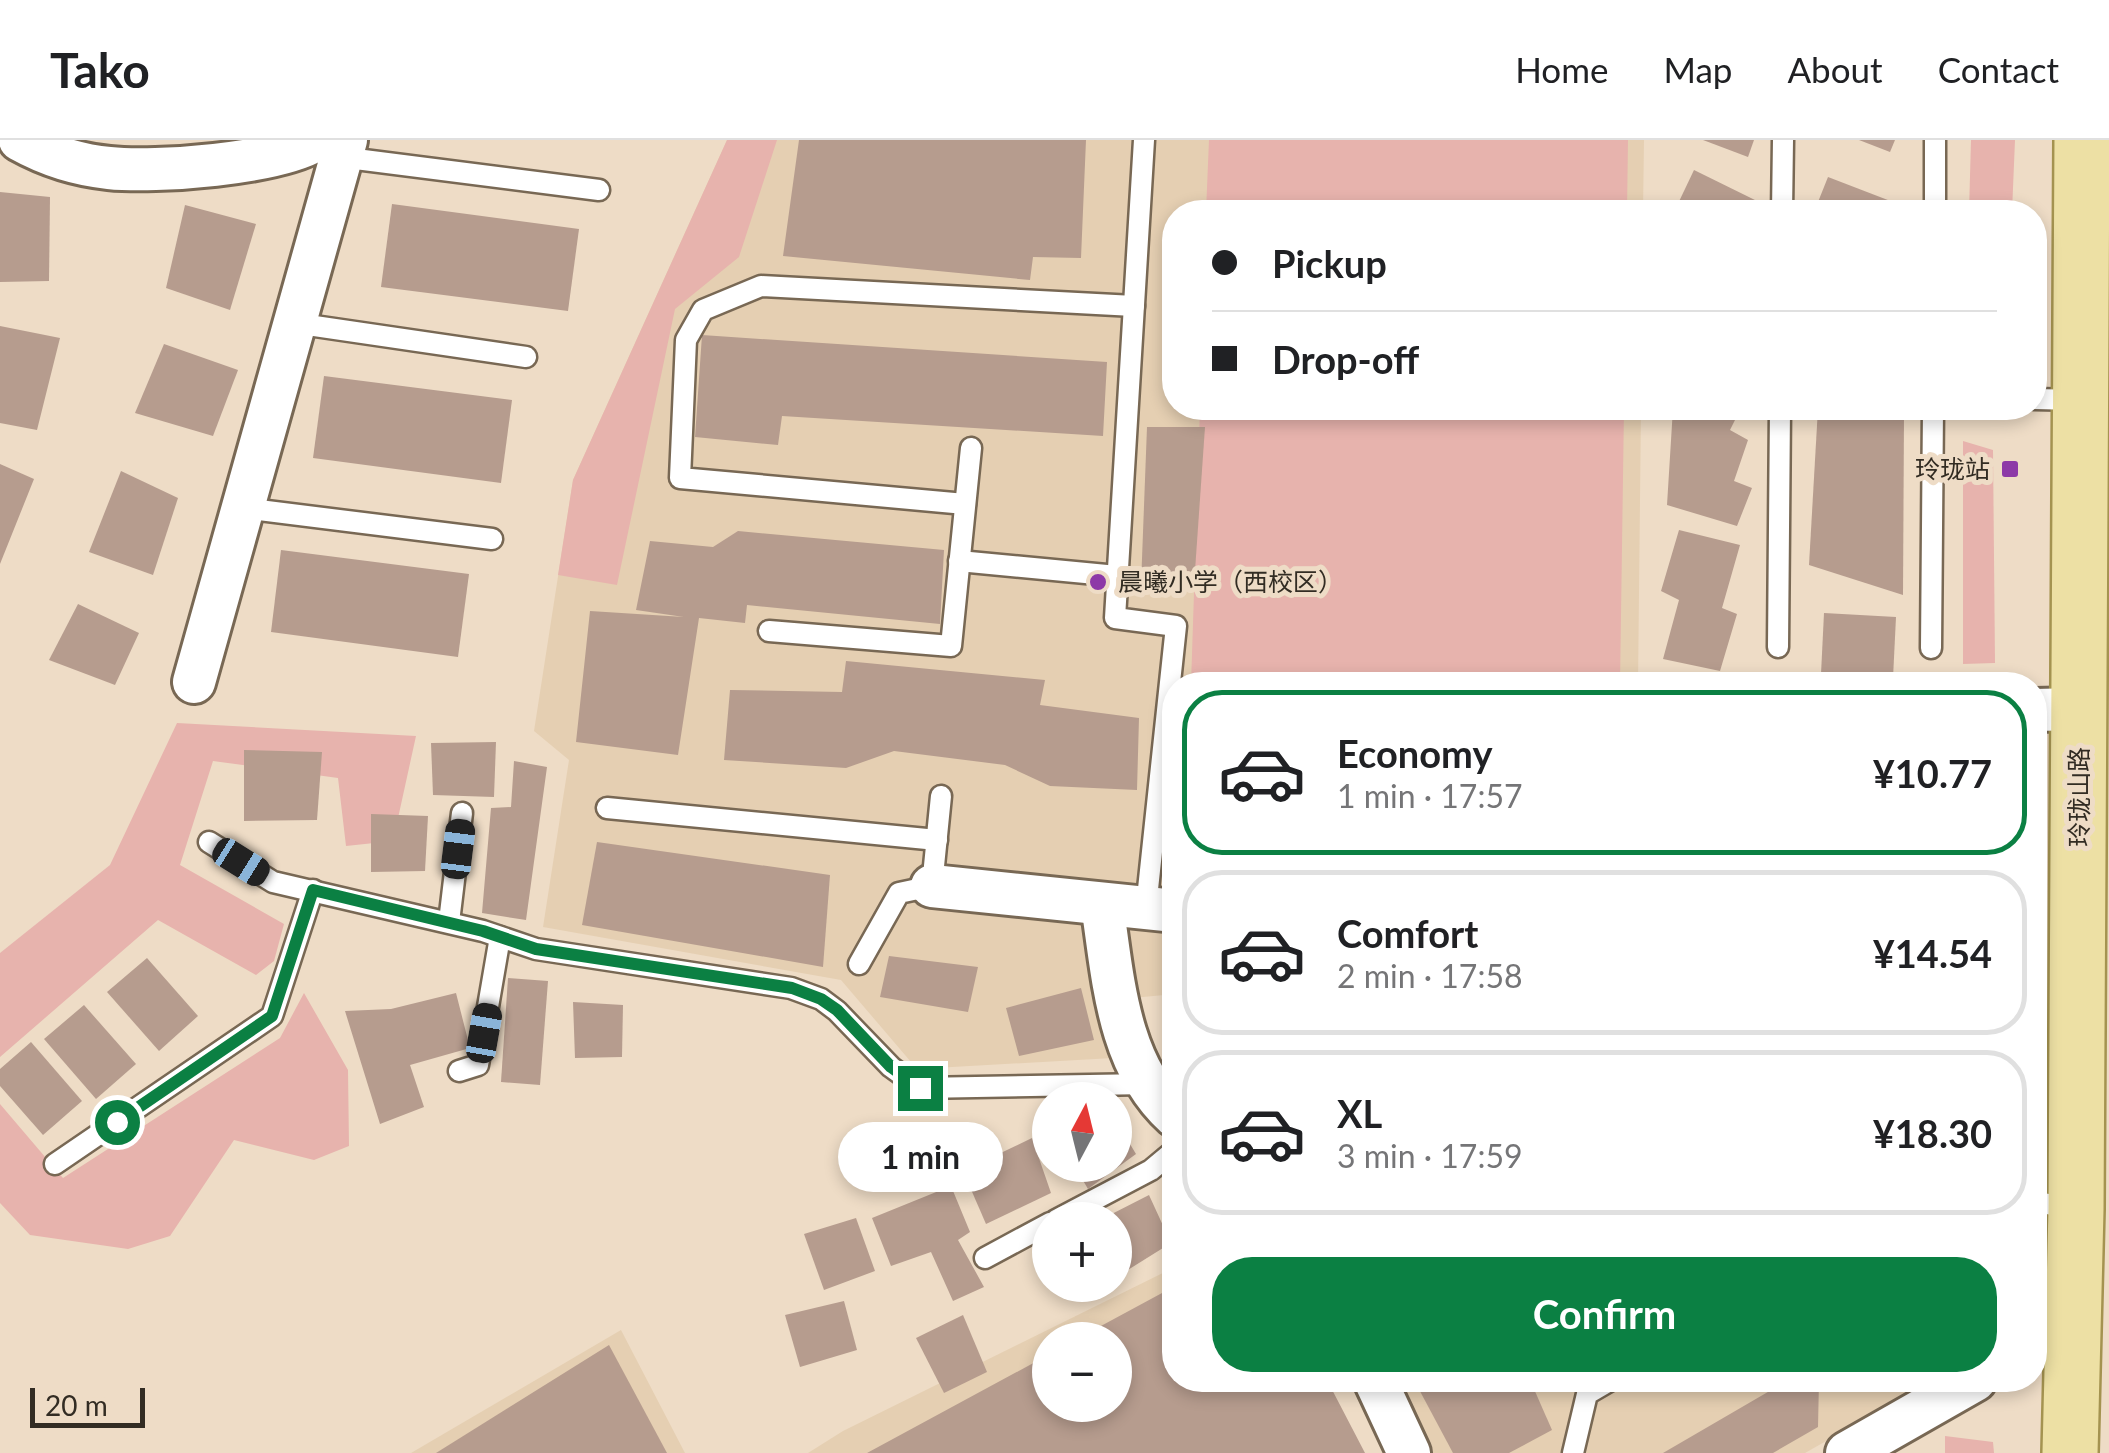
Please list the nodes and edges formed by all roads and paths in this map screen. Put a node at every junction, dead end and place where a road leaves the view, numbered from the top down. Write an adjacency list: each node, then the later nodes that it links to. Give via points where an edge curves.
1 (20, 140): 6 (street, via 47,154 107,168 148,169)
2 (1144, 140): 10 (lane)
3 (1783, 140): 8 (lane)
4 (1935, 140): 9 (lane)
5 (2082, 140): 13 (main road, 玲珑山路)
6 (334, 146): 7 (lane); 11 (street)
7 (599, 190)
8 (1782, 200)
9 (1934, 200)
10 (1134, 306): 17 (lane, via 762,286 703,310 686,340 680,478); 21 (lane)
11 (294, 323): 12 (lane); 18 (street)
12 (526, 357)
13 (2058, 399): 27 (main road, 玲珑山路)
14 (1780, 420): 23 (lane)
15 (1933, 420): 24 (lane)
16 (970, 448): 17 (lane)
17 (965, 504): 20 (lane)
18 (242, 508): 19 (lane); 26 (street)
19 (492, 539)
20 (959, 561): 21 (lane); 22 (lane, via 951,646)
21 (1117, 576): 25 (lane, via 1115,618 1176,626)
22 (770, 631)
23 (1778, 648)
24 (1931, 648)
25 (1173, 672)
26 (194, 682)
27 (2057, 710): 46 (main road, 玲珑山路)
28 (941, 796): 31 (lane)
29 (607, 808): 31 (lane)
30 (462, 813): 38 (lane)
31 (937, 840): 34 (lane)
32 (209, 842): 35 (lane, via 273,882)
33 (1162, 874): 37 (lane)
34 (932, 886): 36 (street); 40 (lane, via 899,893)
35 (313, 890): 38 (lane); 44 (lane, via 272,1016)
36 (1102, 904): 37 (street); 42 (street, via 1120,1016 1140,1071)
37 (1160, 910)
38 (448, 922): 39 (lane)
39 (500, 937): 41 (lane, via 478,1065); 42 (lane, via 554,952 792,988 837,1010 920,1088)
40 (859, 964)
41 (459, 1071)
42 (1162, 1100)
43 (1162, 1160): 45 (lane)
44 (55, 1164)
45 (1090, 1202)
46 (2056, 1205): 49 (main road, 玲珑山路)
47 (1032, 1233): 48 (lane)
48 (985, 1258)
49 (2054, 1334): 56 (main road, 玲珑山路)
50 (1381, 1392): 53 (street)
51 (1591, 1392): 54 (lane)
52 (1946, 1392): 55 (street)
53 (1409, 1453)
54 (1573, 1453)
55 (1847, 1453)
56 (2070, 1453)

